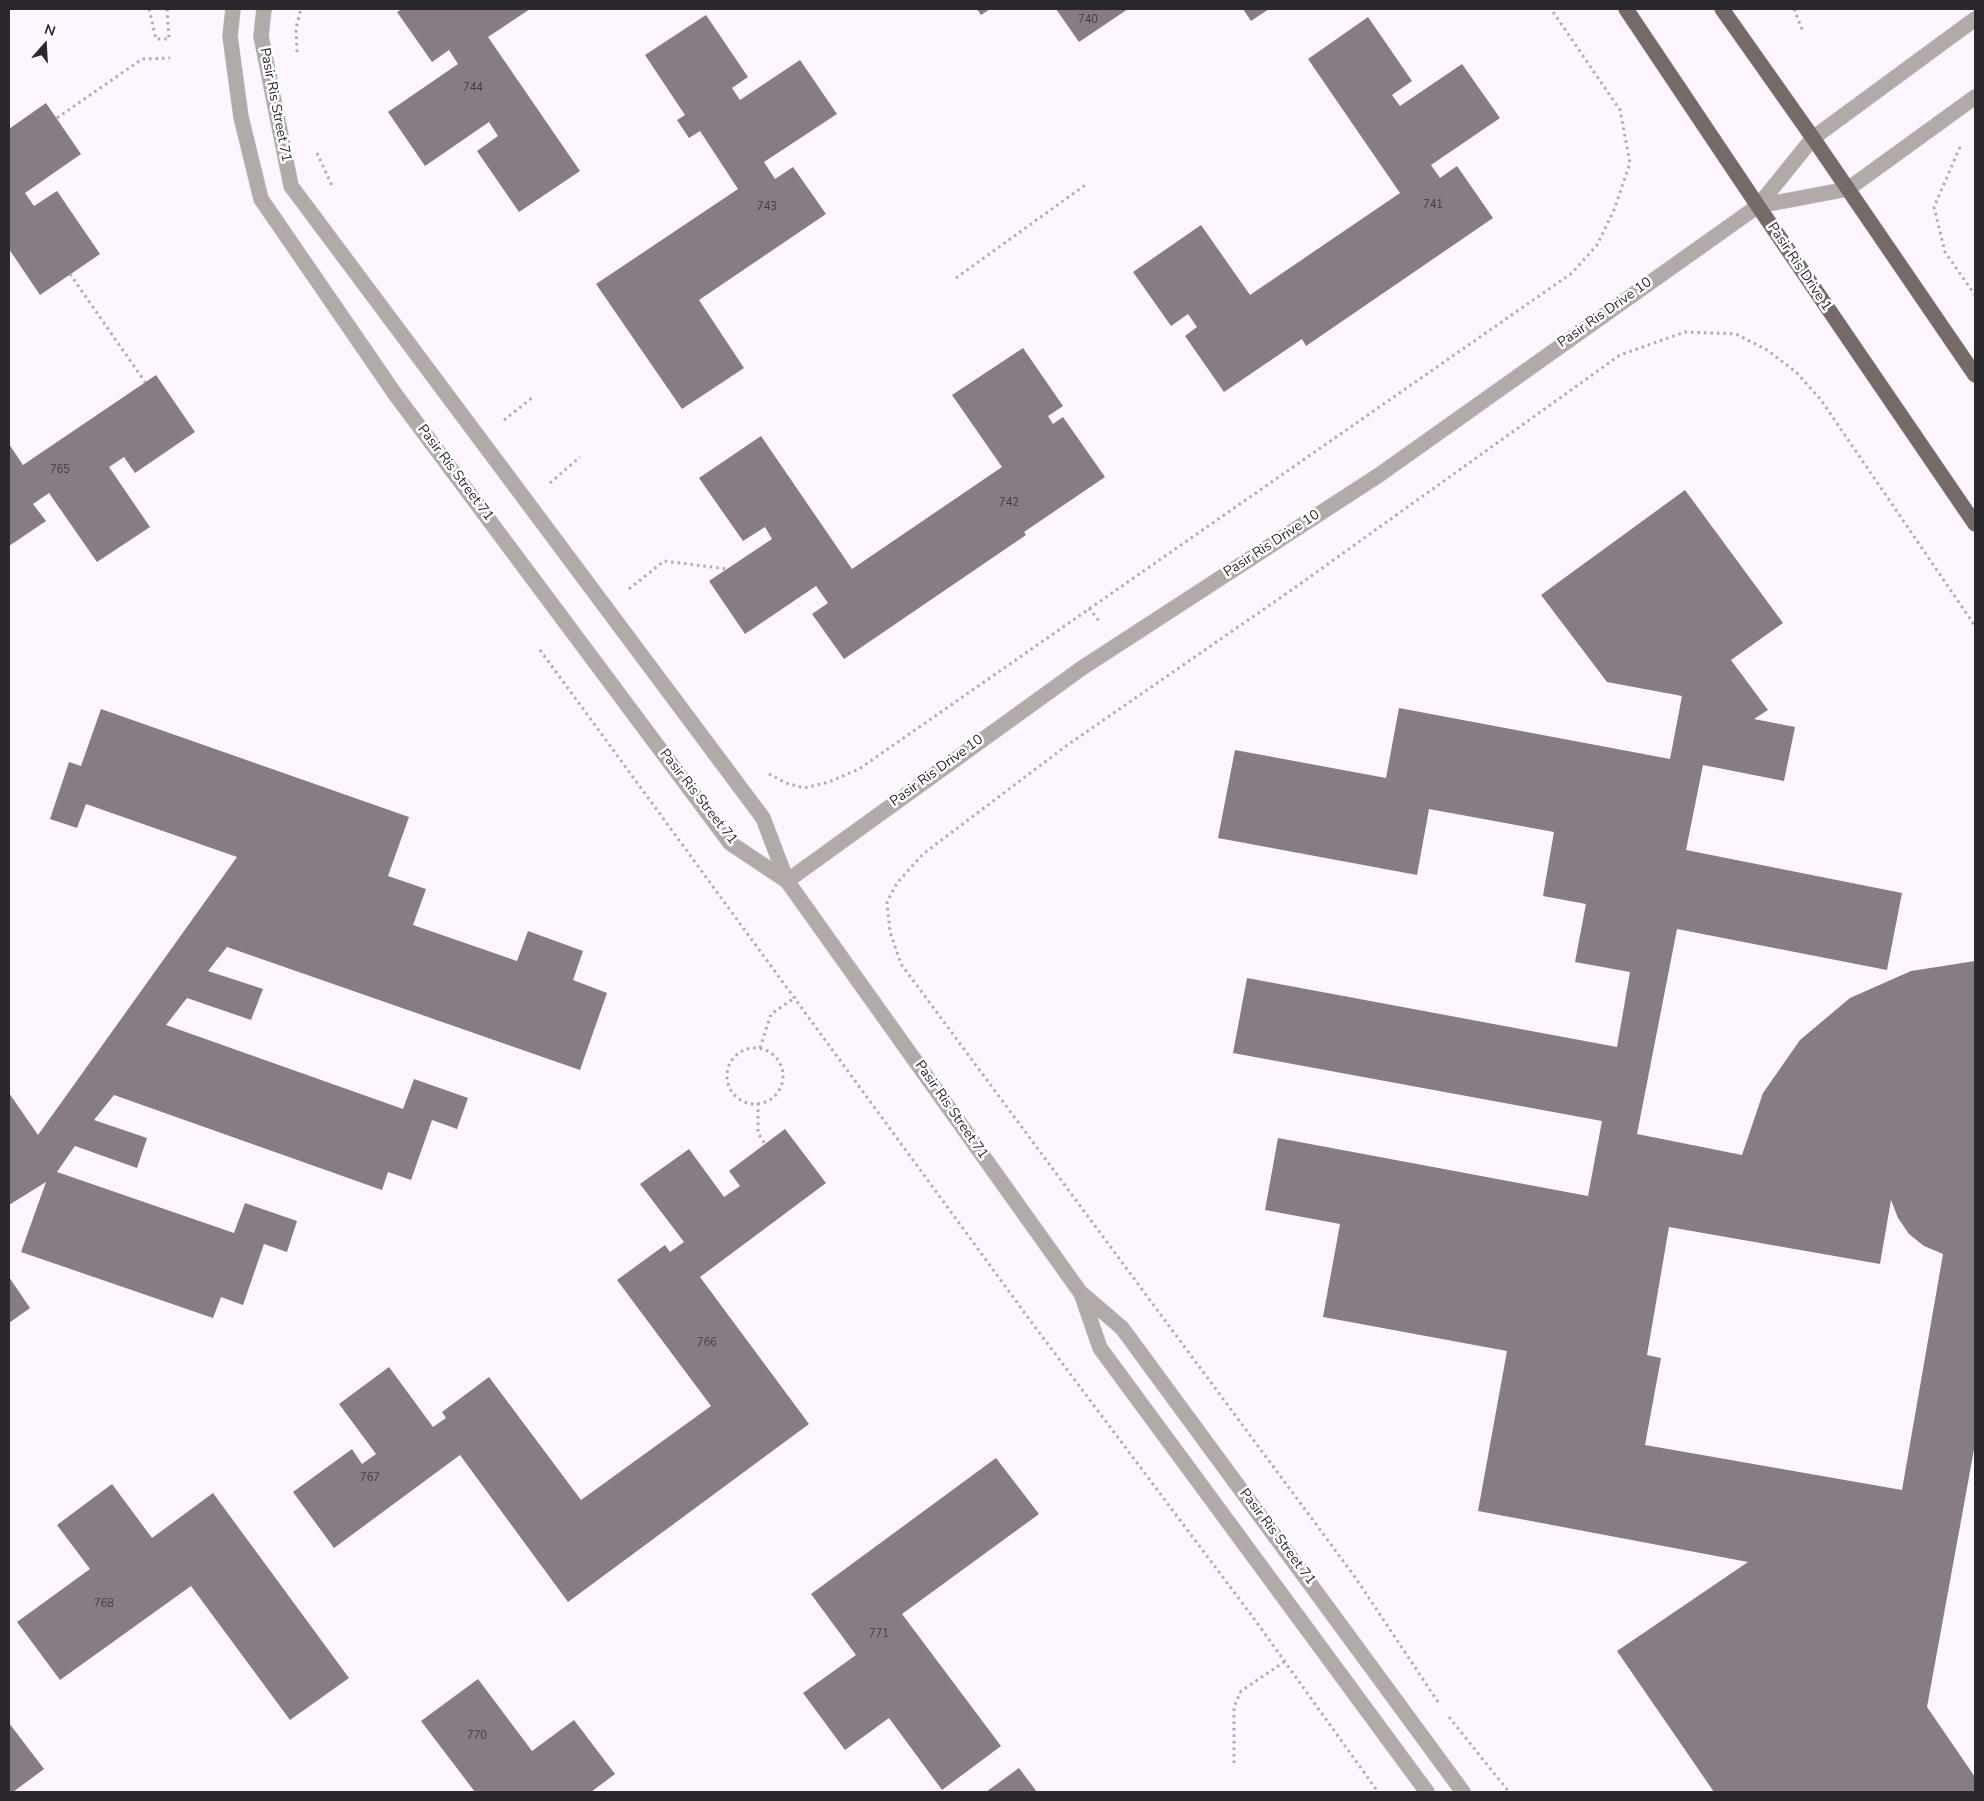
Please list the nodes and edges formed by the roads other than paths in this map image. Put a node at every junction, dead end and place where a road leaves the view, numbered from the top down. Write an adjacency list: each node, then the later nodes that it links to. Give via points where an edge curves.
1 (233, 9): 12 (street, Pasir Ris Street 71, via 230,36 241,117 261,199 395,394 730,843)
2 (264, 9): 12 (street, Pasir Ris Street 71, via 261,36 291,186 763,818)
3 (1626, 9): 9 (main road, Pasir Ris Drive 1)
4 (1722, 9): 7 (main road)
5 (1975, 19): 7 (street, Pasir Ris Drive 10)
6 (1975, 97): 8 (street, Pasir Ris Drive 10)
7 (1814, 138): 8 (main road); 9 (street, Pasir Ris Drive 10)
8 (1848, 189): 9 (street, Pasir Ris Drive 10); 10 (main road)
9 (1758, 206): 11 (main road, Pasir Ris Drive 1); 12 (street, Pasir Ris Drive 10, via 1379,474 1082,668)
10 (1975, 374)
11 (1975, 524)
12 (787, 880): 13 (street, Pasir Ris Street 71)
13 (1080, 1292): 14 (street, Pasir Ris Street 71, via 1100,1348); 15 (street, Pasir Ris Street 71, via 1122,1328)
14 (1427, 1792)
15 (1463, 1792)

